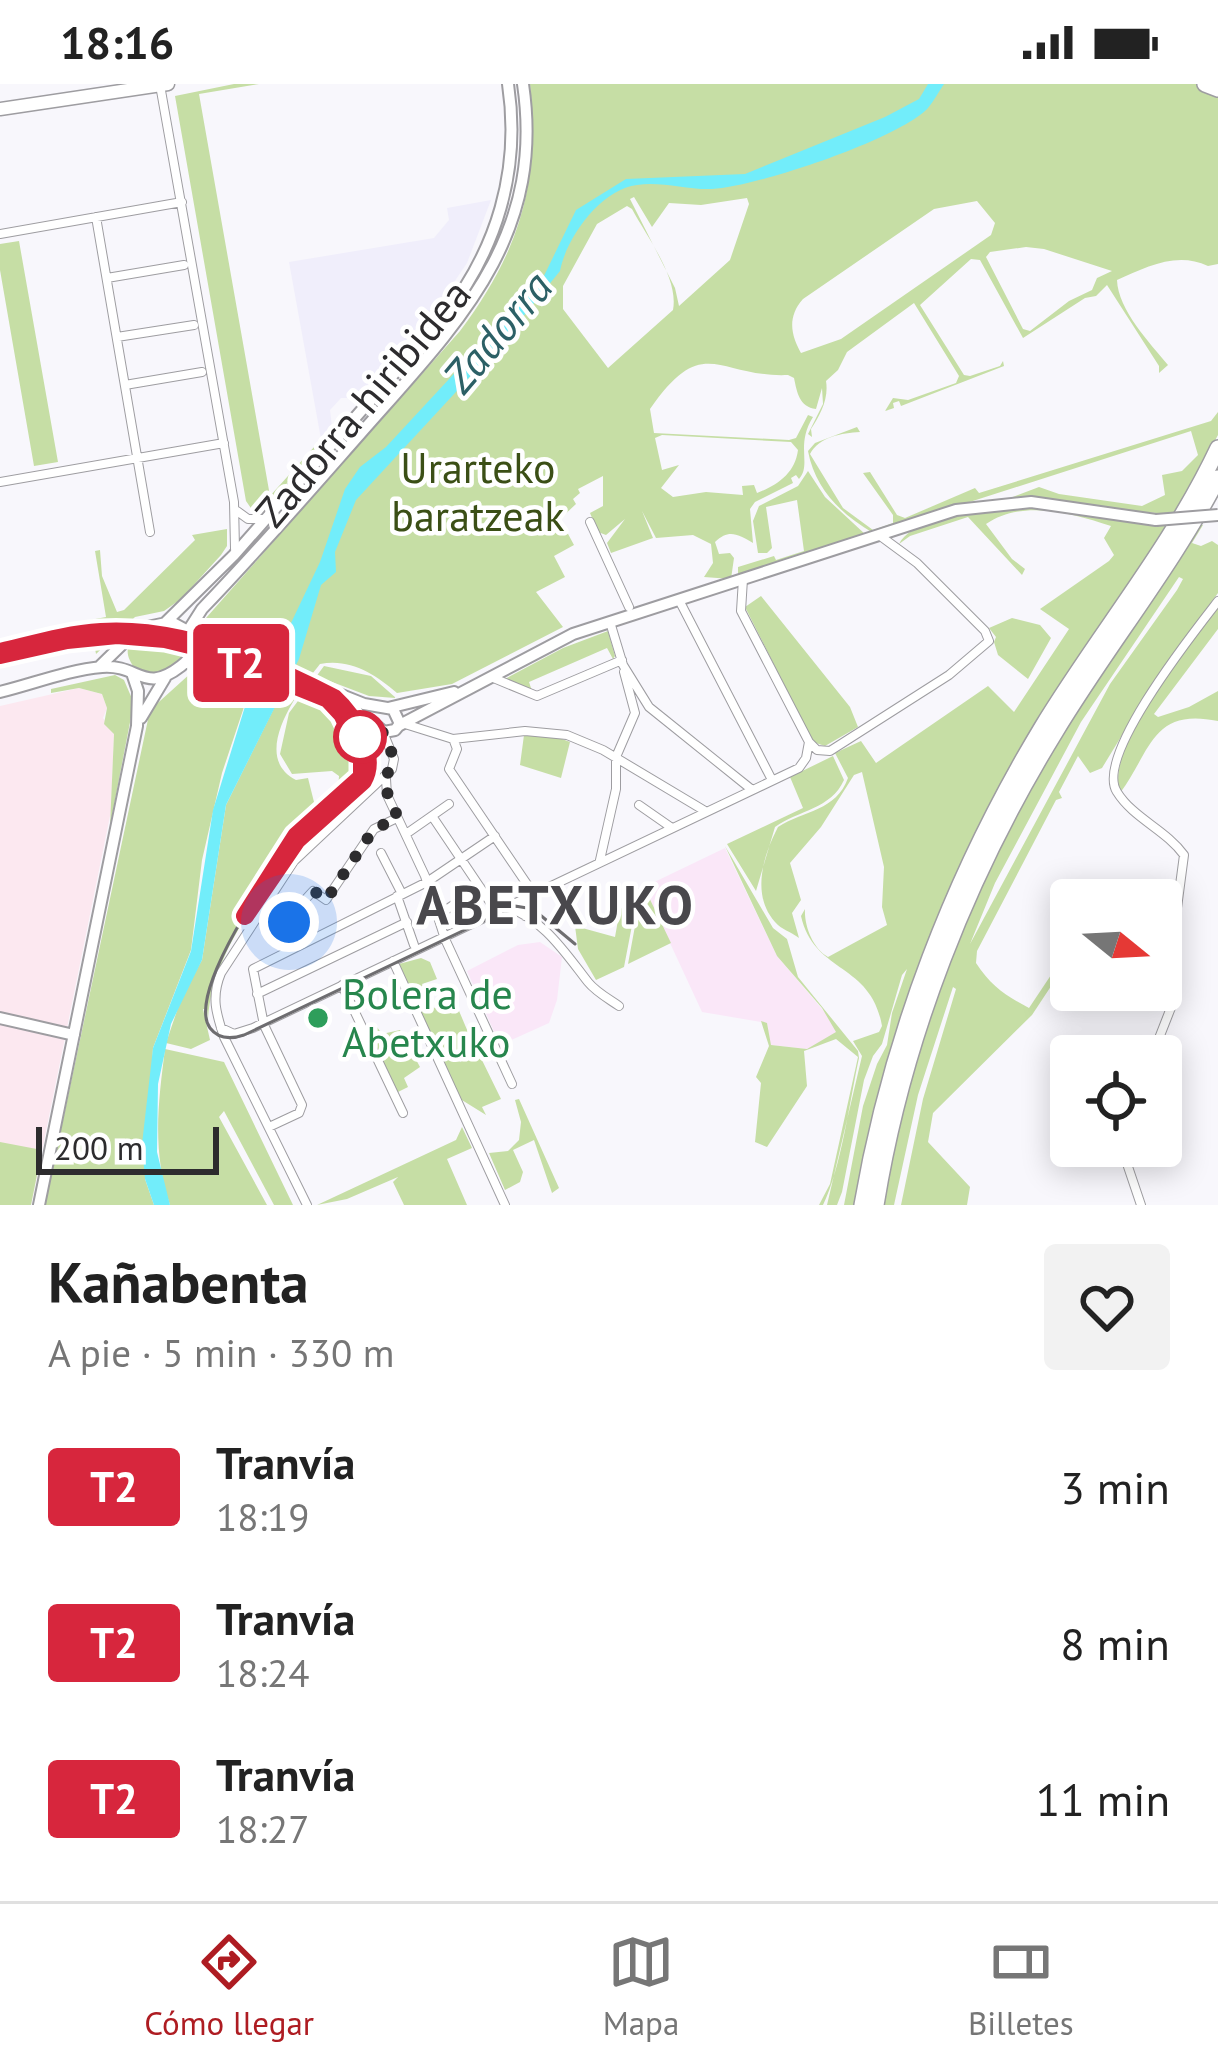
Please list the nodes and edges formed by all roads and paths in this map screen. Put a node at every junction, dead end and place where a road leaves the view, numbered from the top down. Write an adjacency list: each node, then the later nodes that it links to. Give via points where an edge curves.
1 (162, 84): 6 (main road); 7 (street)
2 (508, 84): 23 (main road, Zadorra hiribidea, via 510,171 482,260 443,318)
3 (523, 84): 36 (main road, Zadorra hiribidea, via 527,149 519,198 482,290)
4 (1205, 84): 5 (highway)
5 (1218, 89)
6 (0, 109)
7 (182, 202): 8 (street); 16 (street)
8 (96, 217): 9 (street); 11 (street)
9 (0, 234)
10 (184, 265): 11 (street)
11 (106, 278): 13 (street)
12 (194, 325): 13 (street)
13 (117, 337): 15 (street)
14 (202, 372): 15 (street)
15 (125, 385): 18 (street)
16 (224, 443): 18 (street); 21 (street)
17 (1218, 448): 98 (highway, via 1171,535 1043,725 975,852 916,996)
18 (138, 458): 20 (street); 25 (street)
19 (1218, 478): 99 (highway, via 1054,733 991,850 929,1000)
20 (0, 482)
21 (234, 504): 23 (street, via 244,517); 27 (street)
22 (1218, 515): 26 (main road, bridge, via 1156,520 1004,502)
23 (266, 519): 27 (main road, Zadorra hiribidea)
24 (590, 522): 33 (street)
25 (150, 532)
26 (879, 535): 28 (main road); 53 (street, via 989,641 830,752)
27 (234, 555): 34 (main road, Zadorra hiribidea)
28 (743, 579): 29 (main road); 30 (street)
29 (725, 584): 30 (street); 31 (main road)
30 (741, 598): 53 (street)
31 (679, 600): 35 (main road); 56 (street)
32 (1218, 601): 89 (street, via 1111,768 1119,795 1184,855 1171,952 1174,1000)
33 (629, 607)
34 (166, 622): 36 (main road); 37 (main road, Zadorra hiribidea, via 137,629)
35 (610, 622): 39 (street); 43 (main road)
36 (189, 632): 38 (main road); 40 (main road, via 194,646)
37 (128, 640): 41 (main road, Zadorra hiribidea); 42 (main road)
38 (234, 658): 40 (main road); 47 (main road)
39 (622, 662): 43 (street, via 536,696); 54 (street, via 634,713); 57 (street, via 649,707)
40 (186, 663): 44 (main road)
41 (99, 667): 42 (main road); 46 (main road)
42 (130, 672): 44 (main road); 50 (main road)
43 (490, 677): 45 (main road)
44 (165, 678): 50 (main road)
45 (463, 691): 48 (main road); 49 (main road)
46 (0, 692)
47 (321, 693): 48 (main road); 51 (main road)
48 (385, 709): 49 (main road); 51 (main road, via 376,717)
49 (402, 725): 51 (main road, via 389,733); 52 (street)
50 (137, 726): 88 (main road)
51 (379, 728): 55 (street, via 394,759)
52 (453, 740): 54 (street, via 542,731); 65 (street, via 449,769)
53 (808, 742): 56 (street, via 799,768)
54 (616, 758): 60 (street); 68 (street)
55 (386, 777): 62 (street); 86 (street, via 313,841 278,886 218,979)
56 (772, 780): 57 (street)
57 (752, 789): 60 (street)
58 (449, 804): 61 (street)
59 (639, 806): 63 (street)
60 (706, 812): 63 (street)
61 (433, 816): 64 (street); 67 (street)
62 (398, 818): 64 (street); 77 (street, via 374,829 326,900 314,891)
63 (672, 828): 68 (street)
64 (405, 834): 69 (street)
65 (495, 836): 67 (street); 71 (street)
66 (381, 853): 72 (street)
67 (461, 859): 69 (street); 70 (street)
68 (600, 862): 71 (street)
69 (427, 882): 72 (street); 74 (street)
70 (480, 887): 73 (street); 74 (street)
71 (533, 893): 73 (street); 75 (street)
72 (399, 895): 76 (street); 82 (street, via 255,967)
73 (500, 909): 75 (street); 78 (street)
74 (437, 916): 78 (street)
75 (525, 916): 83 (street)
76 (407, 922): 79 (street); 82 (street)
77 (287, 926)
78 (444, 936): 80 (street); 91 (street)
79 (414, 945)
80 (392, 961): 81 (street); 97 (street)
81 (342, 985): 85 (street); 92 (street)
82 (257, 994): 85 (street)
83 (619, 1006)
84 (0, 1018): 88 (main road)
85 (263, 1022): 87 (street); 93 (street, via 302,1105)
86 (221, 1027): 87 (street); 90 (street)
87 (241, 1033): 90 (street)
88 (74, 1035): 95 (main road)
89 (1160, 1035)
90 (233, 1054): 93 (street)
91 (512, 1084)
92 (403, 1113)
93 (269, 1127): 96 (street)
94 (1128, 1167): 100 (street)
95 (39, 1205)
96 (307, 1205)
97 (505, 1205)
98 (862, 1205)
99 (876, 1205)
100 (1141, 1205)

